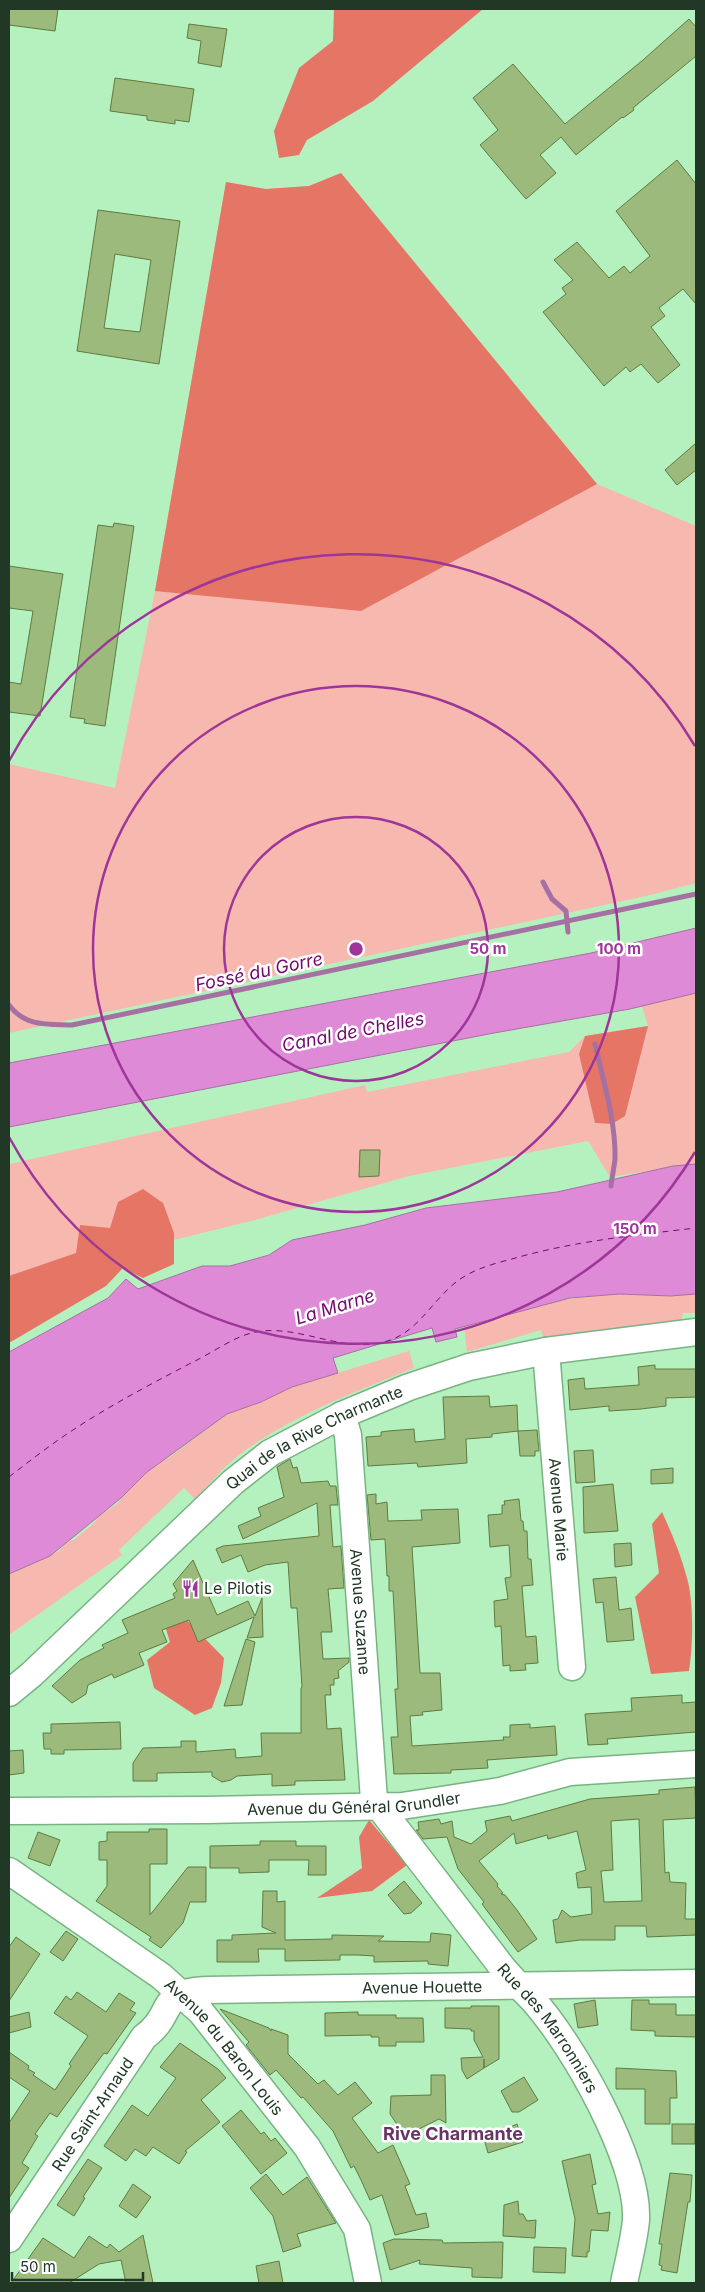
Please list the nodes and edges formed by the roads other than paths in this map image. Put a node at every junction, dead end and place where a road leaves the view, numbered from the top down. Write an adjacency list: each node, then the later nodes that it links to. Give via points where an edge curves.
1 (696, 1332): 2 (street, Quai de la Rive Charmante)
2 (546, 1351): 3 (street, Quai de la Rive Charmante, via 460,1370); 4 (street, Avenue Marie)
3 (342, 1415): 5 (street, Quai de la Rive Charmante, via 270,1453 233,1482); 7 (street, Avenue Suzanne, via 348,1435 374,1800)
4 (572, 1667)
5 (9, 1693)
6 (696, 1764): 7 (street, Avenue du Général Grundler, via 570,1772 500,1791 422,1804)
7 (378, 1807): 8 (street, Avenue du Général Grundler); 11 (street, Rue des Marronniers)
8 (9, 1811)
9 (9, 1871): 12 (street, Avenue du Baron Louis, via 161,1976)
10 (696, 1983): 11 (street, Avenue Houette)
11 (517, 1986): 12 (street, Avenue Houette, via 194,1990); 15 (street, Rue des Marronniers, via 532,2000 567,2046 615,2133 634,2196 636,2220)
12 (180, 1993): 13 (street, Rue Saint-Arnaud, via 171,2001 158,2024 144,2036); 14 (street, Avenue du Baron Louis, via 201,2012 307,2147 357,2229)
13 (9, 2239)
14 (368, 2283)
15 (624, 2283)

